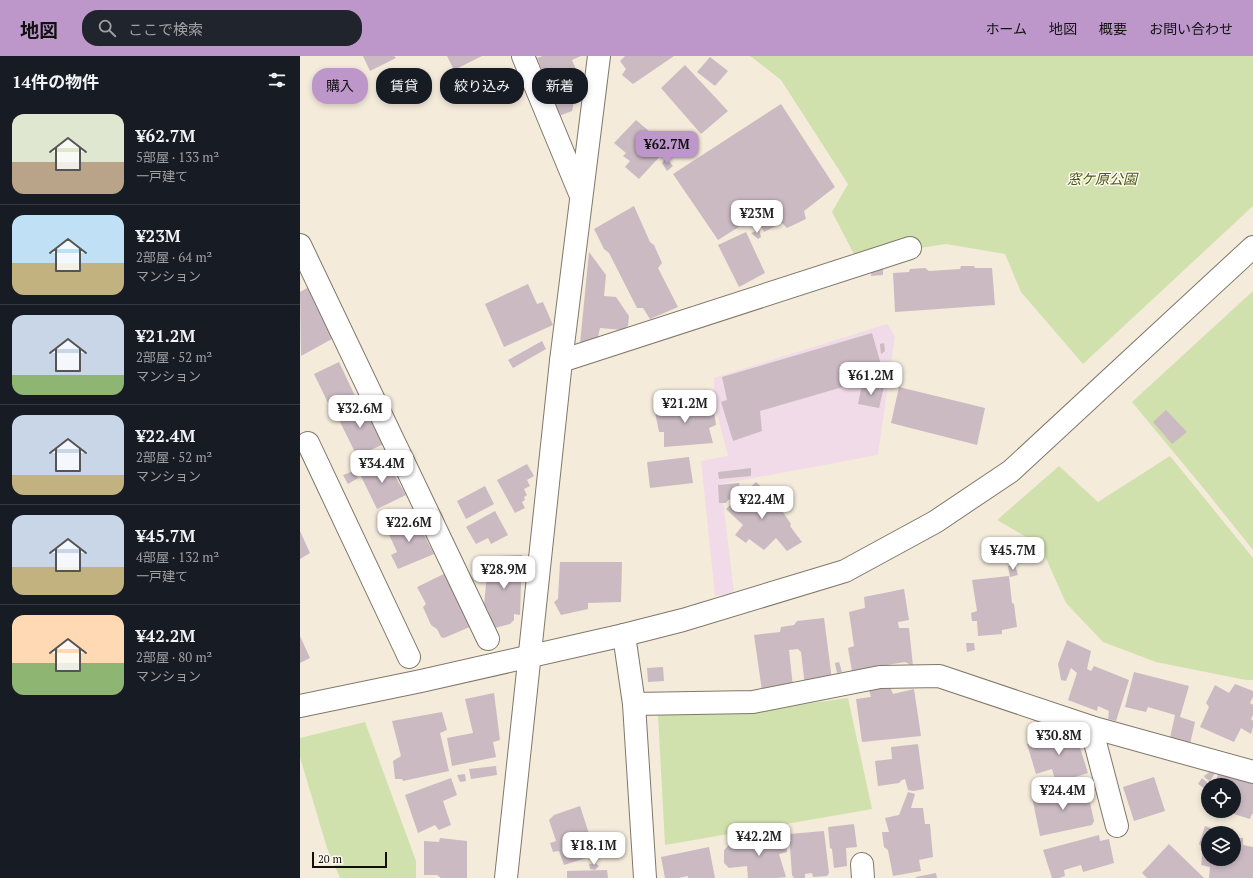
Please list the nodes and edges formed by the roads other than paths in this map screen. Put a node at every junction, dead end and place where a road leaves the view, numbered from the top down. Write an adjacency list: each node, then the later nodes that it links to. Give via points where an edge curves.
1 (523, 56): 3 (street)
2 (599, 56): 3 (street)
3 (582, 197): 7 (street)
4 (300, 245): 10 (street)
5 (1253, 247): 9 (street, via 1011,471 935,522 845,571 683,620)
6 (910, 248): 7 (street)
7 (561, 361): 12 (street)
8 (303, 439): 11 (street)
9 (624, 635): 12 (street); 13 (street)
10 (488, 640)
11 (409, 657)
12 (529, 657): 14 (street); 18 (street)
13 (634, 704): 15 (street, via 753,702 880,677 939,676); 19 (street)
14 (300, 706)
15 (1091, 727): 16 (street); 17 (street)
16 (1253, 772)
17 (1117, 826)
18 (506, 878)
19 (645, 878)

